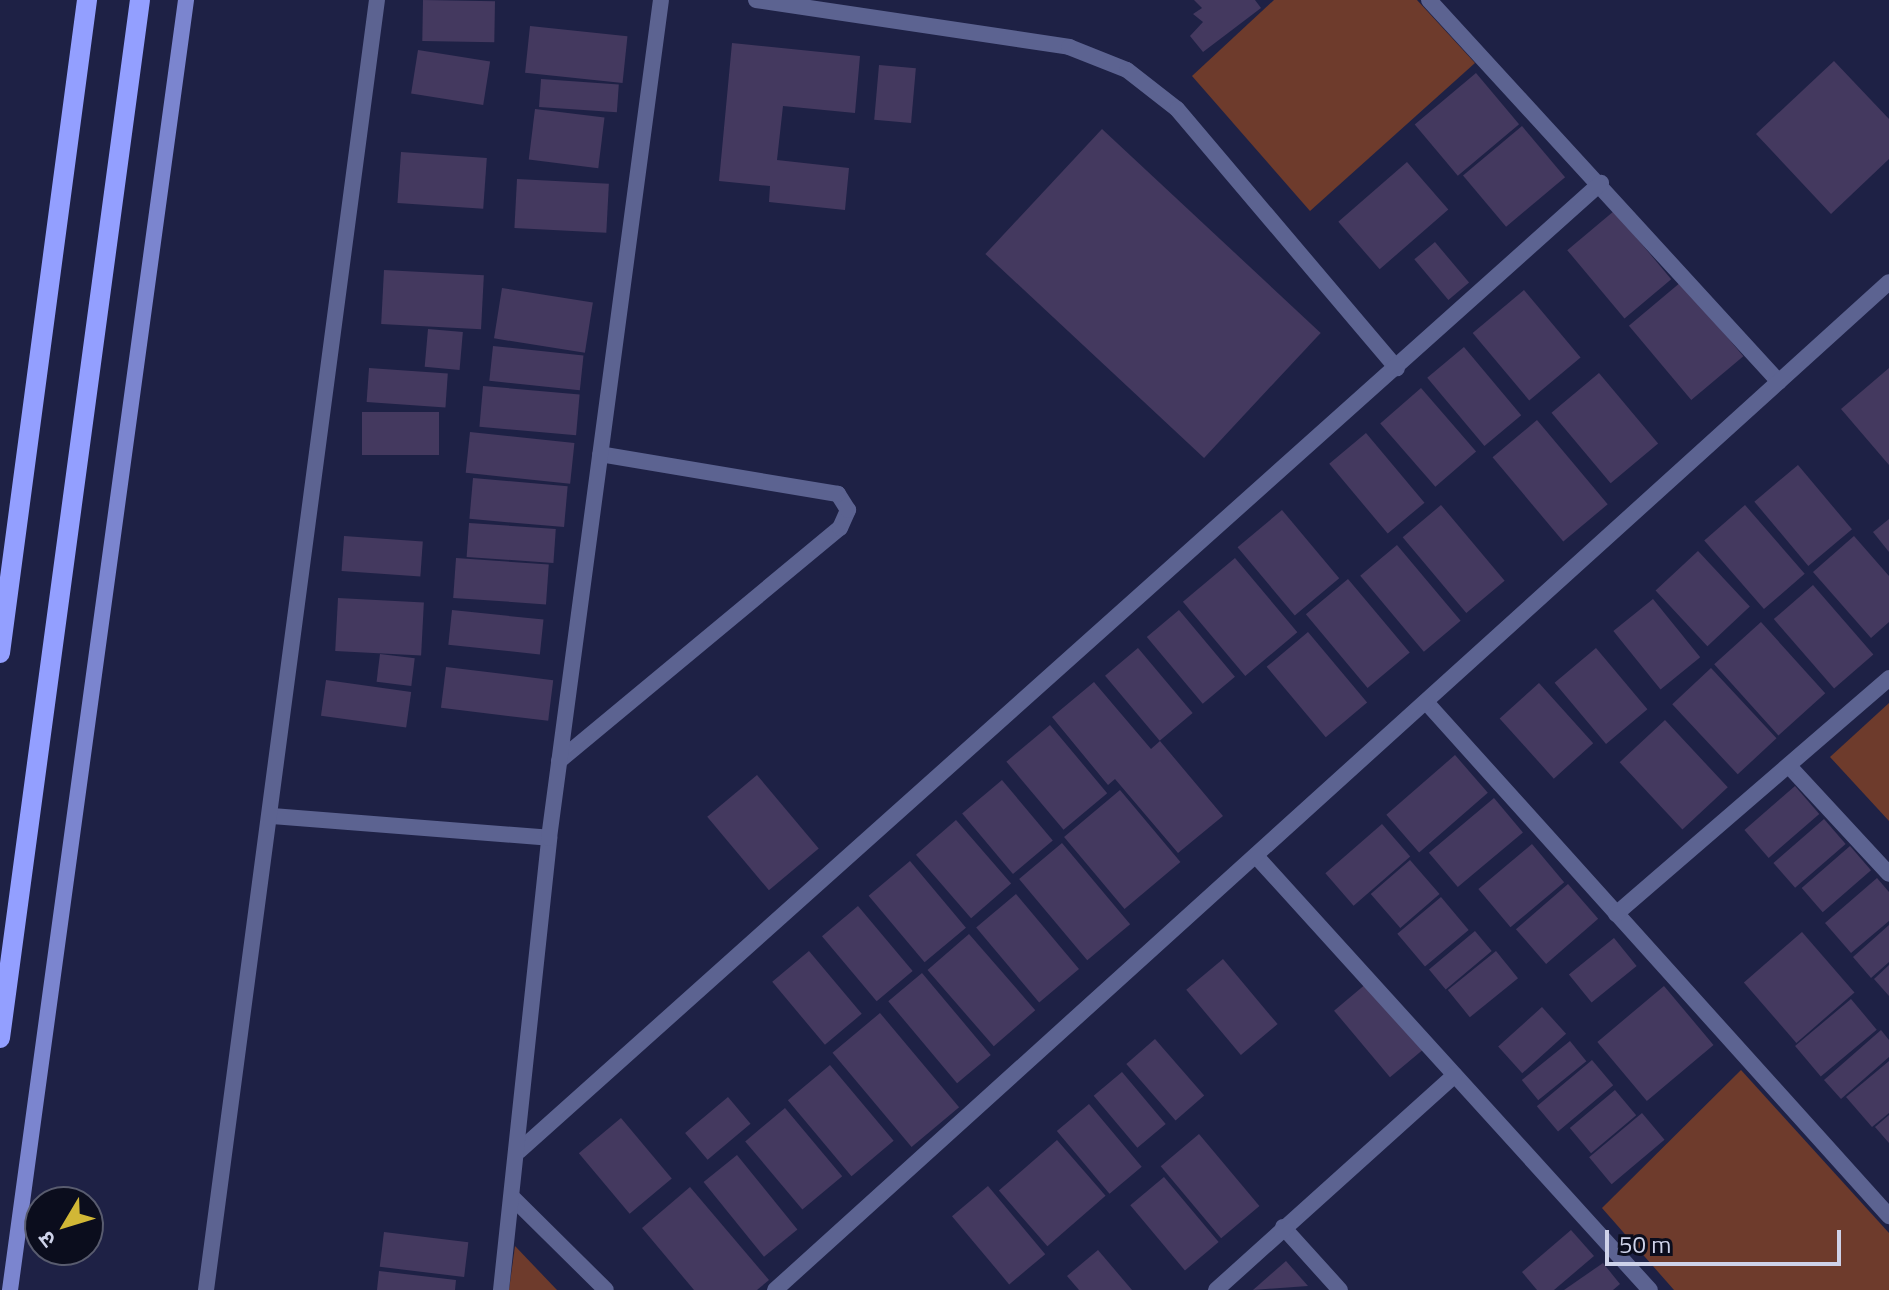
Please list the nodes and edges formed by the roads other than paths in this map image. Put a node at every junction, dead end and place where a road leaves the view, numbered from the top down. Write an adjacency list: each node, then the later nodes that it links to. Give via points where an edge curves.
1 (87, 0): 13 (main road)
2 (140, 0): 23 (main road)
3 (186, 0): 29 (street)
4 (377, 0): 18 (street)
5 (661, 0): 12 (street)
6 (756, 0): 10 (street, via 1069,47 1127,70 1177,109)
7 (1429, 0): 8 (street)
8 (1601, 183): 10 (street); 11 (street)
9 (1889, 282): 11 (street)
10 (1397, 368): 25 (street)
11 (1779, 382): 15 (street)
12 (600, 454): 16 (street); 16 (street, via 838,494 848,510 840,528)
13 (0, 653)
14 (1889, 678): 17 (street)
15 (1426, 702): 20 (street); 22 (street)
16 (559, 761): 19 (street)
17 (1789, 766): 21 (street); 22 (street)
18 (272, 816): 19 (street); 30 (street)
19 (549, 838): 25 (street)
20 (1256, 856): 24 (street); 33 (street)
21 (1889, 874)
22 (1616, 914): 27 (street)
23 (0, 1038)
24 (1455, 1075): 28 (street); 36 (street)
25 (519, 1151): 26 (street)
26 (514, 1199): 31 (street); 32 (street)
27 (1889, 1216)
28 (1283, 1227): 34 (street); 35 (street)
29 (10, 1290)
30 (206, 1290)
31 (501, 1290)
32 (606, 1290)
33 (775, 1290)
34 (1216, 1290)
35 (1340, 1290)
36 (1650, 1290)

